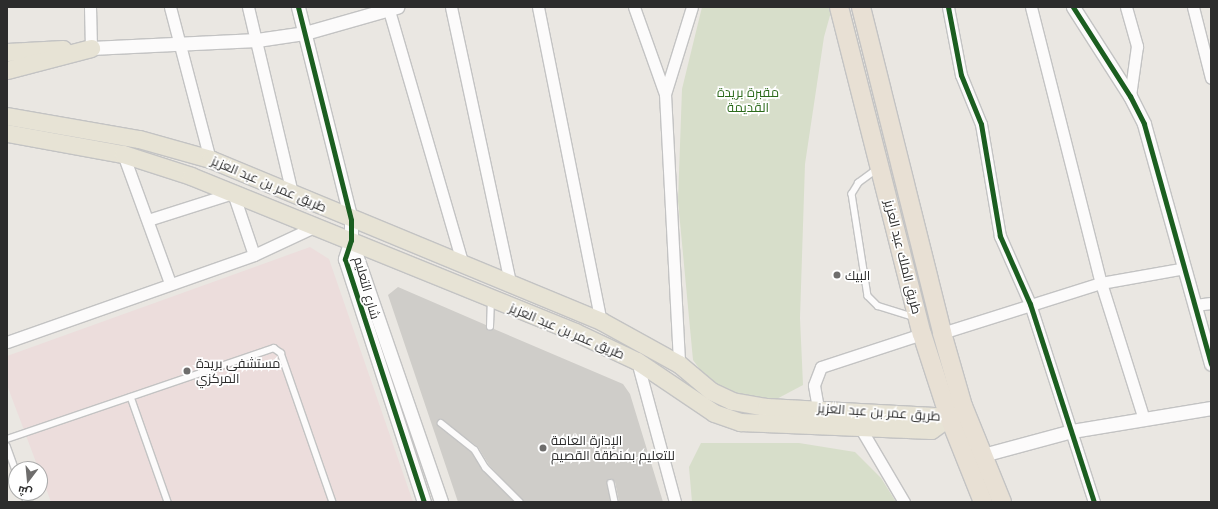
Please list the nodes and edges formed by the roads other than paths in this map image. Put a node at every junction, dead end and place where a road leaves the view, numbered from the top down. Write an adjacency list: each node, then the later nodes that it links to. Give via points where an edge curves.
1 (90, 7): 20 (street)
2 (170, 7): 19 (street)
3 (248, 7): 18 (street)
4 (298, 7): 17 (street, شارع التعليم)
5 (450, 7): 46 (street)
6 (538, 7): 51 (street)
7 (634, 7): 24 (street)
8 (692, 7): 24 (street)
9 (840, 7): 34 (highway, طريق الملك عبد العزيز)
10 (861, 7): 54 (highway, طريق الملك عبد العزيز)
11 (948, 7): 49 (street, via 961,75 981,124 1000,236)
12 (1031, 7): 45 (street)
13 (1073, 7): 25 (street)
14 (1126, 7): 25 (street, via 1137,46)
15 (1193, 7): 23 (street)
16 (391, 8): 17 (street); 42 (street)
17 (305, 33): 18 (street); 38 (street, شارع التعليم)
18 (257, 40): 19 (street); 36 (street)
19 (180, 43): 20 (street); 33 (street)
20 (91, 48): 21 (main road); 22 (main road)
21 (9, 51)
22 (7, 70)
23 (1211, 78)
24 (665, 94): 57 (street)
25 (1130, 96): 43 (street, via 1144,124)
26 (7, 104): 30 (main road, via 70,117)
27 (7, 116): 30 (main road, طريق عمر بن عبد العزيز)
28 (7, 133): 29 (main road, طريق عمر بن عبد العزيز)
29 (45, 138): 31 (main road); 32 (main road, طريق عمر بن عبد العزيز)
30 (139, 139): 33 (main road, طريق عمر بن عبد العزيز)
31 (7, 141)
32 (123, 154): 35 (main road, طريق عمر بن عبد العزيز); 37 (street)
33 (210, 159): 36 (main road, طريق عمر بن عبد العزيز)
34 (880, 168): 52 (highway, طريق الملك عبد العزيز); 52 (lane, via 859,183 852,194 868,296 878,306)
35 (233, 193): 37 (street); 39 (main road, طريق عمر بن عبد العزيز); 41 (street)
36 (292, 193): 38 (main road, طريق عمر بن عبد العزيز)
37 (148, 220): 44 (street)
38 (351, 220): 40 (street, شارع التعليم); 42 (main road, طريق عمر بن عبد العزيز)
39 (316, 226): 40 (main road, طريق عمر بن عبد العزيز); 41 (street)
40 (350, 240): 47 (main road, طريق عمر بن عبد العزيز); 74 (street, شارع التعليم, via 345,259); 75 (street, شارع التعليم)
41 (254, 255): 44 (street)
42 (463, 265): 46 (main road, طريق عمر بن عبد العزيز)
43 (1184, 268): 45 (street); 50 (street)
44 (170, 283): 55 (street)
45 (1101, 283): 49 (street); 63 (street)
46 (511, 286): 51 (main road, طريق عمر بن عبد العزيز)
47 (491, 299): 53 (lane); 56 (main road, طريق عمر بن عبد العزيز)
48 (1211, 303): 50 (street)
49 (1030, 304): 54 (street); 66 (street)
50 (1195, 305): 58 (street)
51 (601, 321): 57 (main road, طريق عمر بن عبد العزيز)
52 (920, 326): 60 (street, via 821,367 814,385); 62 (highway, طريق الملك عبد العزيز)
53 (490, 327)
54 (942, 333): 69 (highway, طريق الملك عبد العزيز, via 963,406)
55 (7, 342)
56 (637, 361): 65 (main road, طريق عمر بن عبد العزيز, via 714,413 740,422); 78 (street)
57 (679, 364): 60 (main road, طريق عمر بن عبد العزيز, via 711,391 732,401 766,407)
58 (1211, 364)
59 (131, 397): 67 (lane); 72 (lane); 73 (lane, via 274,348 279,350)
60 (818, 408): 62 (main road, طريق عمر بن عبد العزيز)
61 (1211, 408): 63 (street)
62 (949, 417): 65 (main road, طريق عمر بن عبد العزيز, via 931,430); 80 (highway, طريق الملك عبد العزيز)
63 (1144, 419): 66 (street)
64 (441, 423): 76 (lane, via 475,450 486,468)
65 (861, 429): 79 (street)
66 (1072, 431): 69 (street); 82 (street)
67 (7, 440)
68 (7, 446): 70 (lane)
69 (983, 455): 81 (highway, طريق الملك عبد العزيز)
70 (12, 461)
71 (611, 483): 77 (lane)
72 (168, 502)
73 (333, 502)
74 (424, 502)
75 (441, 502)
76 (520, 502)
77 (615, 502)
78 (675, 502)
79 (904, 502)
80 (983, 502)
81 (1002, 502)
82 (1094, 502)

